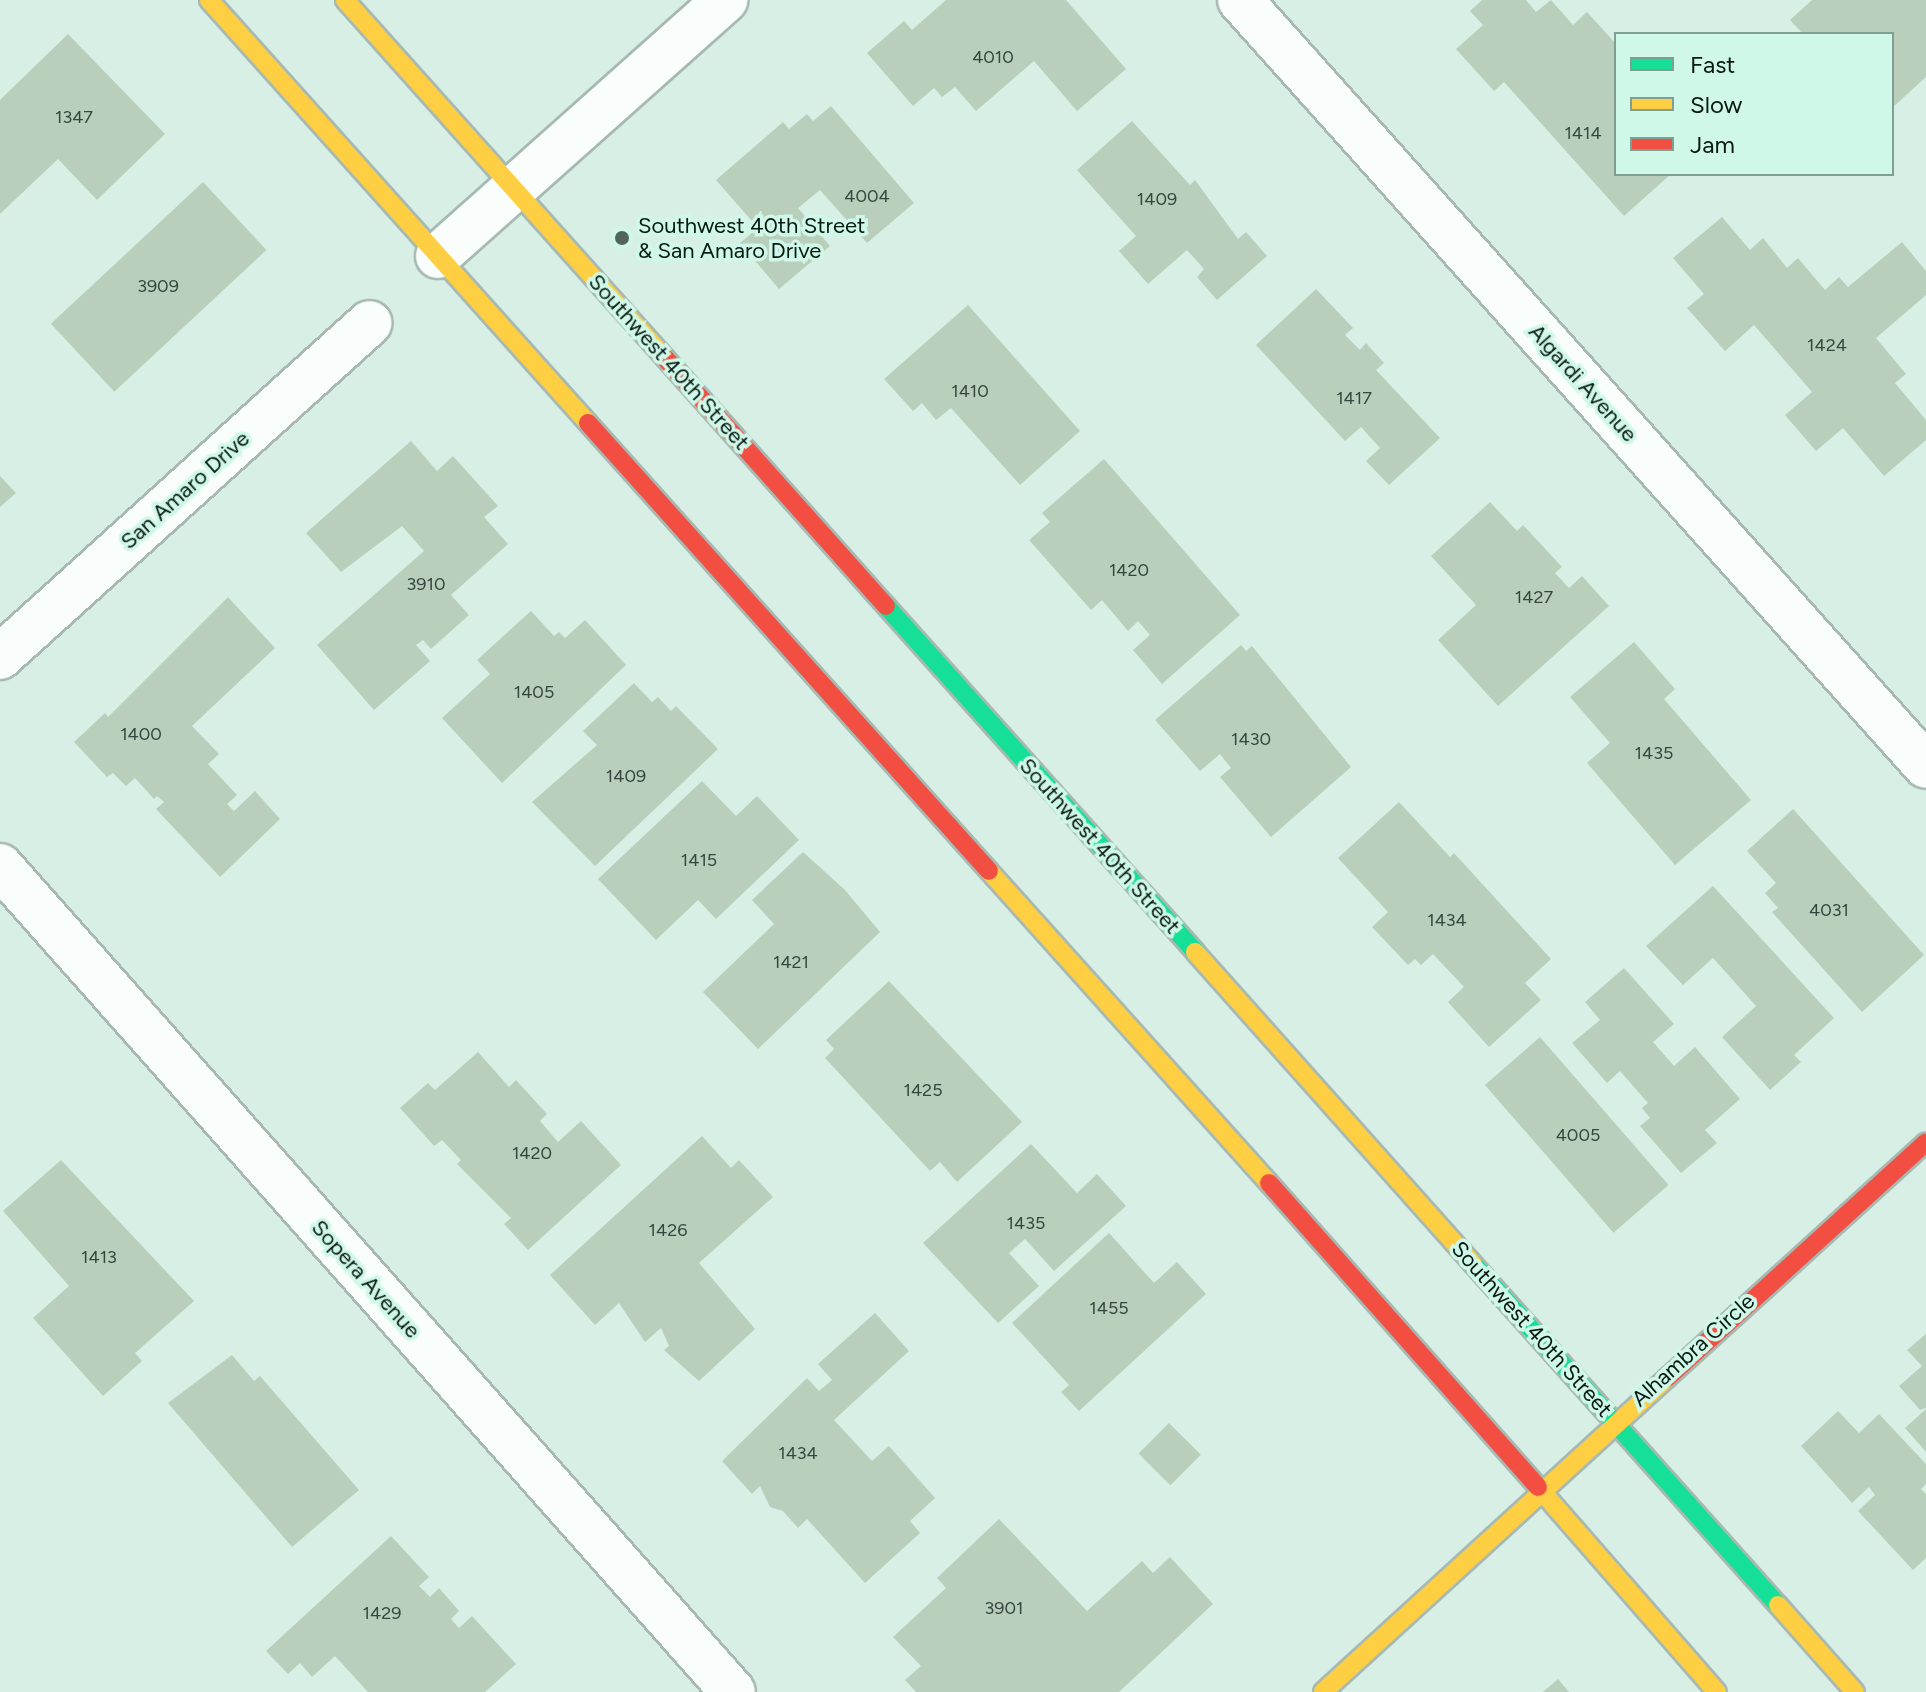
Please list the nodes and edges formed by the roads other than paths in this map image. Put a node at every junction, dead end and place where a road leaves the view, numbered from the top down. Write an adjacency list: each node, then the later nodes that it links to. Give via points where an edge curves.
1 (209, 0): 6 (main road)
2 (345, 0): 5 (main road, Southwest 40th Street)
3 (725, 0): 5 (street)
4 (1240, 0): 9 (street, Algardi Avenue)
5 (513, 188): 6 (street); 12 (main road, Southwest 40th Street)
6 (438, 256): 13 (main road)
7 (369, 323): 8 (street, San Amaro Drive)
8 (0, 657)
9 (1926, 766)
10 (0, 866): 14 (street, Sopera Avenue)
11 (1926, 1142): 12 (main road, Alhambra Circle)
12 (1614, 1421): 13 (main road, Alhambra Circle); 17 (main road, Southwest 40th Street)
13 (1541, 1490): 15 (main road, Alhambra Circle); 16 (main road)
14 (733, 1692)
15 (1323, 1692)
16 (1717, 1692)
17 (1855, 1692)

